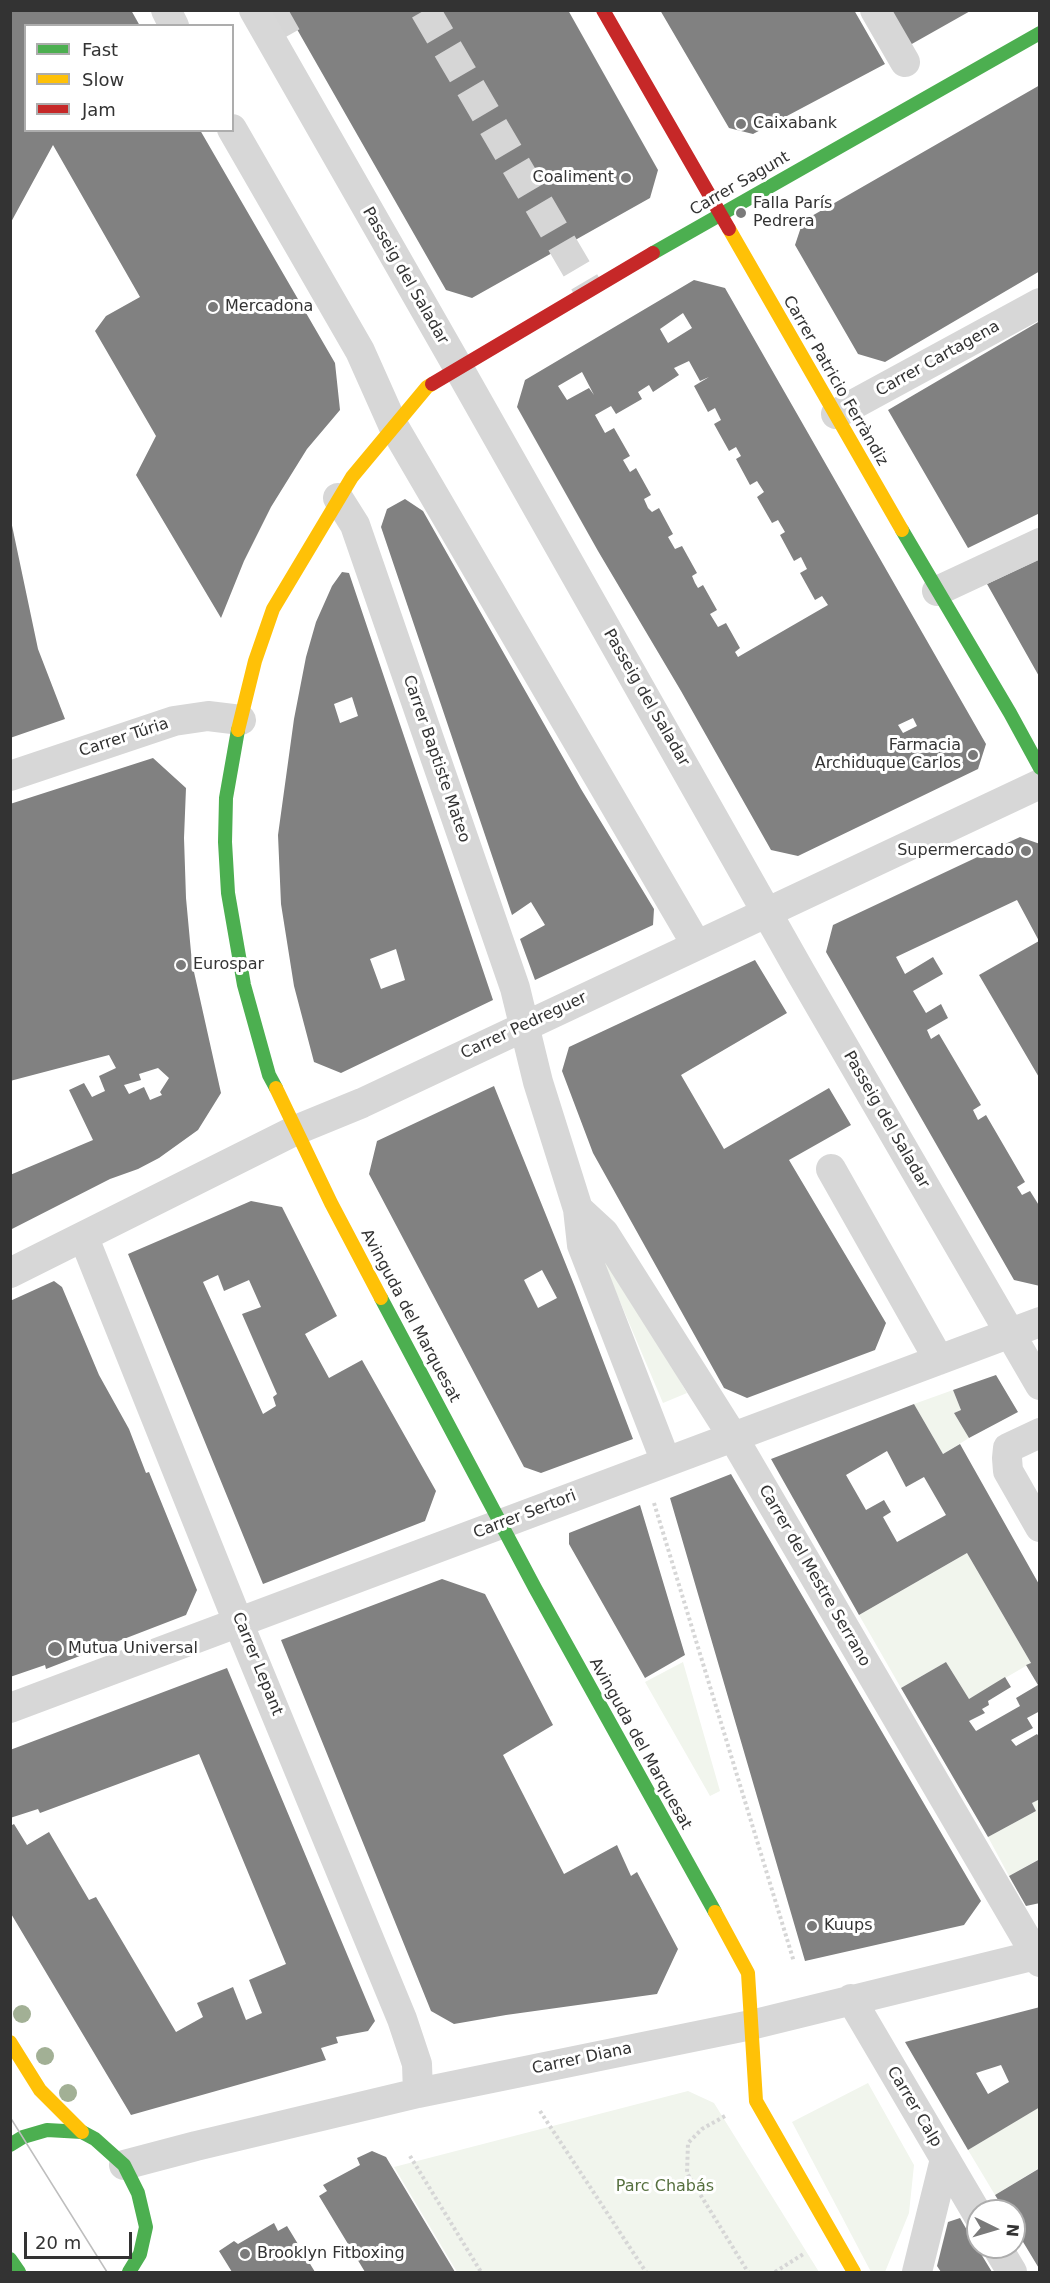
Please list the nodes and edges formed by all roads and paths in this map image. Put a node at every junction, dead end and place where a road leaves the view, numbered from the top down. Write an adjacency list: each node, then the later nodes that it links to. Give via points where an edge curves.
1 (166, 10): 5 (street)
2 (254, 10): 11 (street, Passeig del Saladar)
3 (603, 10): 9 (street, Carrer Patricio Ferràndiz)
4 (875, 10): 7 (street)
5 (173, 24)
6 (1040, 33): 9 (street, Carrer Sagunt)
7 (905, 62)
8 (234, 132): 13 (street, via 360,351)
9 (721, 214): 11 (street, Carrer Sagunt); 12 (street, Carrer Patricio Ferràndiz)
10 (1040, 303): 12 (street, Carrer Cartagena)
11 (458, 367): 13 (street, Avinguda del Marquesat, via 427,387); 21 (street, Passeig del Saladar)
12 (836, 414): 16 (street, Carrer Patricio Ferràndiz)
13 (393, 425): 14 (street, Avinguda del Marquesat); 22 (street)
14 (338, 498): 17 (street, Avinguda del Marquesat, via 273,609); 23 (street, Carrer Baptiste Mateo, via 355,525)
15 (1040, 543): 16 (street)
16 (937, 591): 18 (street, Carrer Patricio Ferràndiz)
17 (241, 720): 19 (street, Carrer Túria, via 208,716 174,721); 24 (street, Avinguda del Marquesat, via 226,798 228,893 257,1034 269,1075)
18 (1040, 768)
19 (10, 776)
20 (1040, 784): 21 (street, Carrer Pedreguer)
21 (767, 912): 22 (street, Carrer Pedreguer); 30 (street, Passeig del Saladar)
22 (696, 944): 23 (street, Carrer Pedreguer)
23 (525, 1025): 24 (street, Carrer Pedreguer); 26 (street, Carrer del Mestre Serrano, via 538,1082)
24 (296, 1130): 27 (street, Carrer Pedreguer); 36 (street, Avinguda del Marquesat)
25 (831, 1169): 31 (street)
26 (578, 1209): 34 (street, Carrer del Mestre Serrano, via 604,1233); 35 (street, Carrer del Mestre Serrano, via 582,1245)
27 (84, 1238): 28 (street, Carrer Pedreguer); 38 (street, Carrer Lepant)
28 (10, 1273)
29 (1040, 1322): 30 (street, Carrer Sertori)
30 (1010, 1333): 31 (street, Carrer Sertori); 32 (street, Passeig del Saladar)
31 (939, 1360): 34 (street, Carrer Sertori)
32 (1040, 1385)
33 (1040, 1432): 37 (street, via 1008,1448 1006,1458 1008,1471)
34 (733, 1437): 35 (street, Carrer Sertori); 40 (street, Carrer del Mestre Serrano)
35 (655, 1466): 36 (street, Carrer Sertori); 41 (path)
36 (501, 1524): 38 (street, Carrer Sertori); 43 (street, Avinguda del Marquesat, via 748,1973)
37 (1040, 1527)
38 (238, 1622): 39 (street, Carrer Sertori); 45 (street, Carrer Lepant, via 402,2019 417,2064)
39 (10, 1708)
40 (1038, 1957): 42 (street, Carrer Diana)
41 (794, 1962)
42 (851, 1999): 43 (street, Carrer Diana); 51 (street, Carrer Calp)
43 (751, 2025): 45 (street, Carrer Diana); 46 (street, Avinguda del Marquesat)
44 (10, 2042): 48 (street, via 40,2090)
45 (418, 2093): 52 (street, Carrer Diana)
46 (756, 2102): 63 (path, via 702,2129 688,2143 687,2153 687,2173); 65 (street, Avinguda del Marquesat)
47 (540, 2111): 62 (path)
48 (82, 2132): 49 (street, via 47,2130); 52 (street)
49 (10, 2145)
50 (410, 2156): 61 (path)
51 (945, 2159): 53 (street, Carrer Calp); 66 (street)
52 (124, 2165): 54 (street, via 138,2193)
53 (969, 2199)
54 (146, 2227): 58 (street); 60 (street, via 140,2254)
55 (813, 2248): 64 (path)
56 (10, 2259): 59 (street)
57 (1004, 2259): 67 (street)
58 (151, 2260)
59 (19, 2272)
60 (129, 2272)
61 (482, 2272)
62 (646, 2272)
63 (748, 2272)
64 (775, 2272)
65 (854, 2272)
66 (917, 2272)
67 (1012, 2272)

